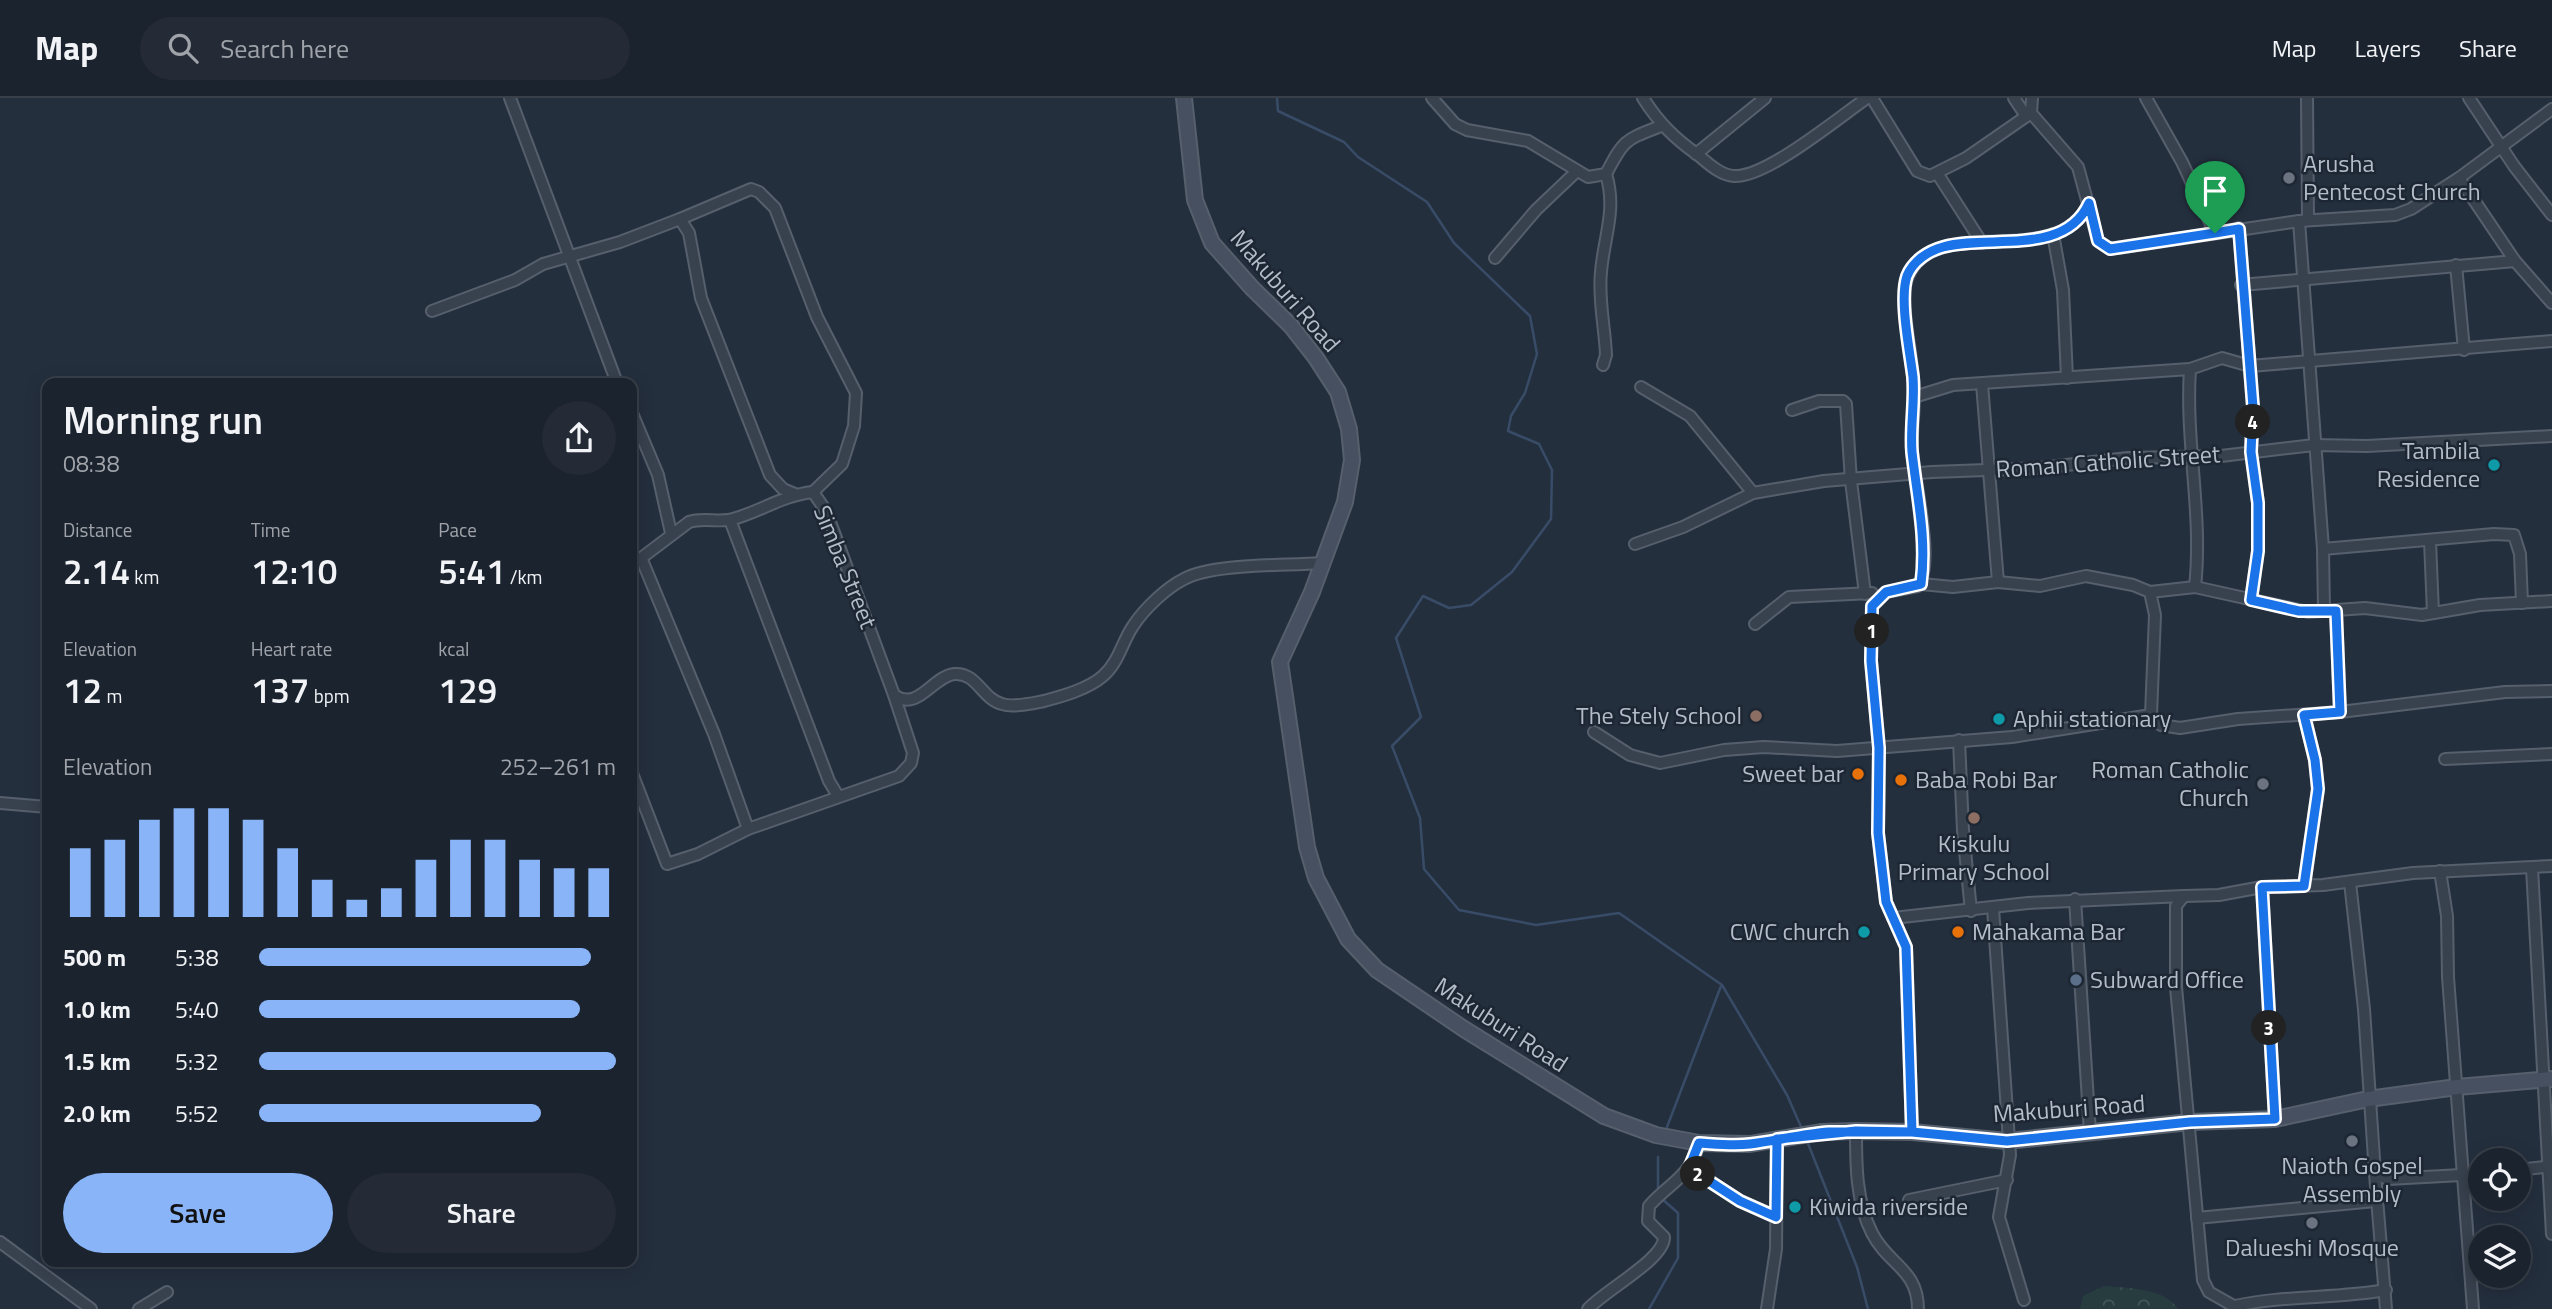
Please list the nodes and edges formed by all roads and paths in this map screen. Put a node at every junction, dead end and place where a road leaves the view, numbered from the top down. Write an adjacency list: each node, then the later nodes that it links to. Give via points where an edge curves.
1 (510, 98): 29 (street)
2 (1184, 98): 66 (street, Makuburi Road, via 1195,200 1212,243 1291,326 1331,380 1349,429 1352,460 1345,502)
3 (1432, 98): 17 (street, via 1460,127 1528,141)
4 (1643, 98): 14 (street)
5 (1765, 98): 16 (street)
6 (1869, 98): 16 (street, via 1759,172 1722,174); 18 (street, via 1917,171 1930,176)
7 (2014, 98): 13 (street)
8 (2032, 98): 13 (street)
9 (2146, 98): 26 (street)
10 (2307, 98): 24 (street)
11 (2469, 98): 15 (street)
12 (2552, 109): 15 (street)
13 (2029, 115): 18 (street); 21 (street, via 2078,167)
14 (1661, 126): 16 (street); 19 (street, via 1628,139)
15 (2501, 146): 20 (street); 22 (street)
16 (1696, 154)
17 (1577, 171): 19 (street, via 1588,177); 30 (street)
18 (1937, 173): 28 (street)
19 (1606, 174): 40 (street, via 1612,216 1601,272)
20 (2459, 178): 24 (street, via 2395,215); 31 (street)
21 (2089, 203): 26 (street, via 2098,241 2110,249); 27 (street, via 2075,223)
22 (2552, 215)
23 (680, 219): 29 (street); 57 (street, via 751,189 775,208 817,317 856,393 854,426 842,464); 59 (street, via 689,233 701,298 770,475)
24 (2304, 220): 25 (street); 33 (street)
25 (2239, 229): 26 (street); 34 (street)
26 (2215, 233)
27 (2053, 234): 28 (street); 44 (street, via 2063,290)
28 (1982, 243): 47 (street, via 1944,246 1924,255 1906,279)
29 (568, 258): 36 (street); 43 (street)
30 (1495, 258)
31 (2515, 261): 32 (street); 35 (street)
32 (2456, 265): 33 (street); 38 (street)
33 (2304, 281): 34 (street); 39 (street)
34 (2241, 285): 41 (street)
35 (2552, 303)
36 (432, 310)
37 (2552, 341): 38 (street)
38 (2464, 350): 39 (street)
39 (2309, 361): 41 (street); 51 (street)
40 (1603, 365)
41 (2249, 366): 42 (street, via 2222,358); 52 (street)
42 (2190, 369): 44 (street); 53 (street)
43 (615, 378)
44 (2067, 378): 45 (street)
45 (1982, 384): 47 (street, via 1954,385); 54 (street)
46 (1642, 387): 58 (street, via 1690,416)
47 (1914, 397): 55 (street, via 1911,430)
48 (1792, 410): 56 (street, via 1819,401 1845,402)
49 (637, 425): 61 (street, via 658,475)
50 (2552, 436): 51 (street, Roman Catholic Street)
51 (2314, 445): 52 (street, Roman Catholic Street); 64 (street)
52 (2251, 452): 53 (street, Roman Catholic Street); 73 (street, via 2258,503)
53 (2191, 456): 54 (street, Roman Catholic Street); 69 (street, via 2198,519)
54 (1988, 470): 55 (street, Roman Catholic Street); 67 (street)
55 (1916, 473): 56 (street, Roman Catholic Street); 68 (street, via 1925,550)
56 (1851, 481): 58 (street, Roman Catholic Street); 72 (street)
57 (813, 492): 59 (street, Simba Street); 80 (street, Simba Street, via 826,511)
58 (1753, 493): 63 (street, Roman Catholic Street, via 1683,527)
59 (795, 494): 60 (street, Simba Street)
60 (730, 520): 61 (street, Simba Street, via 700,519); 90 (street)
61 (671, 533): 65 (street, Simba Street)
62 (2430, 541): 64 (street); 75 (street, via 2514,536 2520,554); 77 (street)
63 (1634, 544)
64 (2323, 550): 76 (street)
65 (637, 562): 93 (street, via 714,734)
66 (1321, 563): 80 (street, via 1198,573 1179,582 1139,618 1103,676 1071,693 999,704 971,677 961,674 950,675 913,700); 115 (street, Makuburi Road, via 1280,662 1307,847 1316,878 1348,939 1377,970 1604,1116 1656,1135)
67 (1998, 582): 68 (street, via 1953,587); 71 (street, via 2040,586 2086,576)
68 (1921, 584): 70 (street)
69 (2195, 587): 71 (street); 73 (street)
70 (1886, 592): 72 (street); 86 (street, via 1872,606 1871,661)
71 (2150, 592): 82 (street, via 2155,615)
72 (1866, 593): 78 (street, via 1789,597)
73 (2251, 600): 76 (street, via 2287,610)
74 (2552, 601): 75 (street)
75 (2522, 603): 77 (street)
76 (2330, 611): 77 (street, via 2365,608); 81 (street)
77 (2433, 613)
78 (1755, 624)
79 (2552, 691): 81 (street, via 2505,692)
80 (894, 695): 90 (street, Simba Street, via 913,753 911,763 899,776)
81 (2340, 712): 83 (street)
82 (2151, 715): 83 (street, via 2161,725 2180,728); 85 (street, via 2048,733)
83 (2304, 715): 98 (street, via 2318,789)
84 (1594, 732): 86 (street, via 1630,755 1660,762 1724,750)
85 (1959, 740): 86 (street); 103 (street)
86 (1879, 748): 104 (street, via 1878,833 1886,902)
87 (2552, 754): 88 (street)
88 (2445, 759)
89 (637, 786): 93 (street, via 667,864)
90 (838, 796): 93 (street, via 802,813)
91 (0, 803): 92 (street)
92 (42, 807)
93 (748, 829)
94 (2552, 866): 95 (street)
95 (2532, 868): 96 (street); 105 (street)
96 (2440, 872): 97 (street); 106 (street, via 2447,916)
97 (2350, 882): 98 (street); 107 (street)
98 (2304, 886): 99 (street)
99 (2262, 887): 100 (street); 108 (street)
100 (2184, 896): 101 (street); 109 (street, via 2174,914 2176,988)
101 (2075, 900): 102 (street); 112 (street)
102 (1993, 908): 103 (street); 114 (street)
103 (1971, 911): 104 (street)
104 (1893, 918): 111 (street, via 1906,947 1909,980)
105 (2549, 1080): 106 (street, Makuburi Road); 116 (street)
106 (2457, 1087): 107 (street, Makuburi Road); 120 (street)
107 (2368, 1099): 108 (street, Makuburi Road); 119 (street)
108 (2275, 1119): 109 (street, Makuburi Road)
109 (2190, 1122): 112 (street, Makuburi Road); 126 (street)
110 (1856, 1131): 111 (street, Makuburi Road); 113 (street, Makuburi Road); 138 (street, via 1857,1175 1866,1218 1876,1240 1916,1283)
111 (1912, 1132): 114 (street, Makuburi Road)
112 (2090, 1132): 114 (street, Makuburi Road)
113 (1777, 1139): 115 (street, Makuburi Road, via 1750,1144); 125 (street)
114 (2007, 1141): 122 (street)
115 (1699, 1143): 117 (street)
116 (2550, 1166): 118 (street); 127 (street)
117 (1689, 1168): 125 (street, via 1740,1201); 136 (street, via 1649,1206 1648,1222 1664,1237 1662,1248)
118 (2531, 1168)
119 (2375, 1174): 120 (street, via 2388,1179); 124 (street)
120 (2464, 1176): 121 (street); 140 (street)
121 (2468, 1176)
122 (2007, 1180): 123 (street); 131 (street, via 1999,1217)
123 (1909, 1200)
124 (2375, 1201): 126 (street); 129 (street)
125 (1776, 1217): 137 (street)
126 (2197, 1218): 132 (street, via 2203,1280)
127 (2552, 1234)
128 (0, 1242): 134 (street)
129 (2386, 1290): 133 (street, via 2264,1299); 139 (street)
130 (167, 1292): 135 (street)
131 (2024, 1300)
132 (2215, 1304): 133 (street)
133 (2237, 1307)
134 (91, 1309)
135 (139, 1309)
136 (1588, 1309)
137 (1768, 1309)
138 (1918, 1309)
139 (2386, 1309)
140 (2473, 1309)

